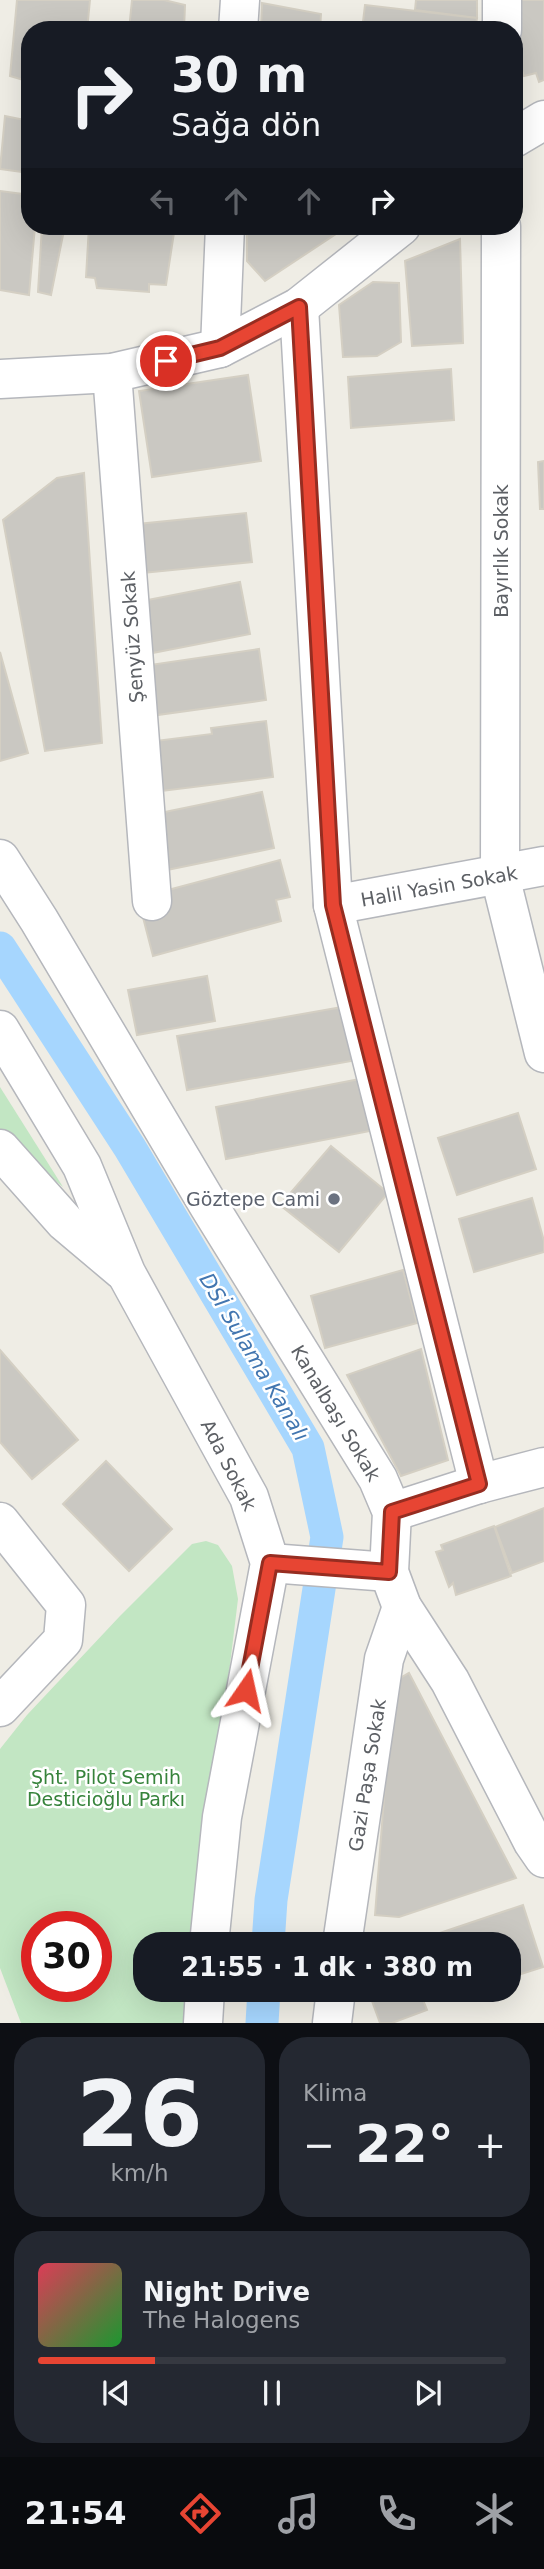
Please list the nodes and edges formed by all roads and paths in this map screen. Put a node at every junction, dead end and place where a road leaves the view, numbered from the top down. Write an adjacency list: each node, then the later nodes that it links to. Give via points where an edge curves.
1 (240, 0): 3 (street)
2 (502, 0): 4 (street)
3 (239, 21)
4 (502, 21)
5 (544, 120): 6 (street)
6 (523, 133)
7 (225, 235): 11 (street)
8 (390, 235): 10 (street)
9 (501, 235): 16 (street, Bayırlık Sokak)
10 (299, 307): 11 (street); 18 (street)
11 (220, 348): 12 (street)
12 (112, 373): 13 (street); 17 (street, Şenyüz Sokak)
13 (0, 379)
14 (0, 859): 25 (street, Kanalbaşı Sokak, via 377,1479)
15 (544, 866): 16 (street, Halil Yasin Sokak)
16 (500, 876): 18 (street, Halil Yasin Sokak); 20 (street, Bayırlık Sokak)
17 (152, 901)
18 (333, 905): 24 (street)
19 (0, 1030): 22 (street, Ada Sokak, via 82,1166)
20 (544, 1053)
21 (0, 1149): 22 (street, via 65,1222)
22 (126, 1273): 27 (street, Ada Sokak)
23 (544, 1467): 24 (street)
24 (479, 1484): 25 (street)
25 (392, 1512): 28 (street, Kanalbaşı Sokak)
26 (0, 1522): 30 (street, via 66,1605 63,1640)
27 (281, 1564): 28 (street); 32 (street, Ada Sokak, via 222,1817)
28 (383, 1572): 29 (street, Kanalbaşı Sokak)
29 (402, 1607): 31 (street, Kanalbaşı Sokak, via 450,1681); 33 (street, Gazi Paşa Sokak, via 384,1659)
30 (0, 1707)
31 (544, 1858)
32 (210, 1932)
33 (344, 1932)
34 (204, 2002): 36 (street)
35 (335, 2002): 37 (street)
36 (203, 2023)
37 (332, 2023)

